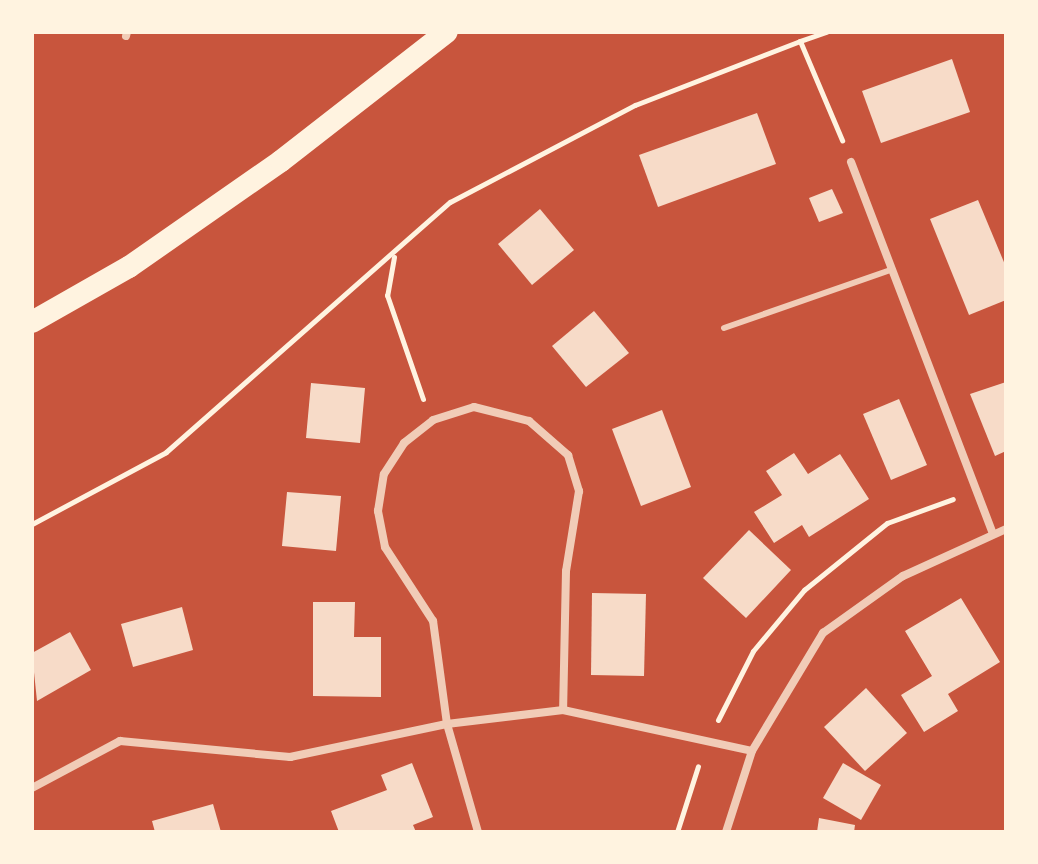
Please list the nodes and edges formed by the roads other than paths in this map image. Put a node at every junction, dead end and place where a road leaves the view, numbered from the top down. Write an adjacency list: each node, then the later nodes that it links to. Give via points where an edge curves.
1 (447, 32): 4 (highway, via 281,161 129,267)
2 (851, 162): 3 (street)
3 (888, 271): 5 (lane); 7 (street)
4 (32, 322)
5 (724, 328)
6 (1006, 529): 7 (street)
7 (993, 534): 10 (street, via 903,576 823,633)
8 (563, 710): 9 (street); 9 (street, via 566,571 579,491 568,455 529,421 474,407 433,420 404,443 384,474 378,511 385,547 433,621); 10 (street)
9 (447, 724): 11 (street, via 290,757 120,741); 12 (street)
10 (752, 751): 13 (street)
11 (32, 788)
12 (478, 832)
13 (726, 832)

